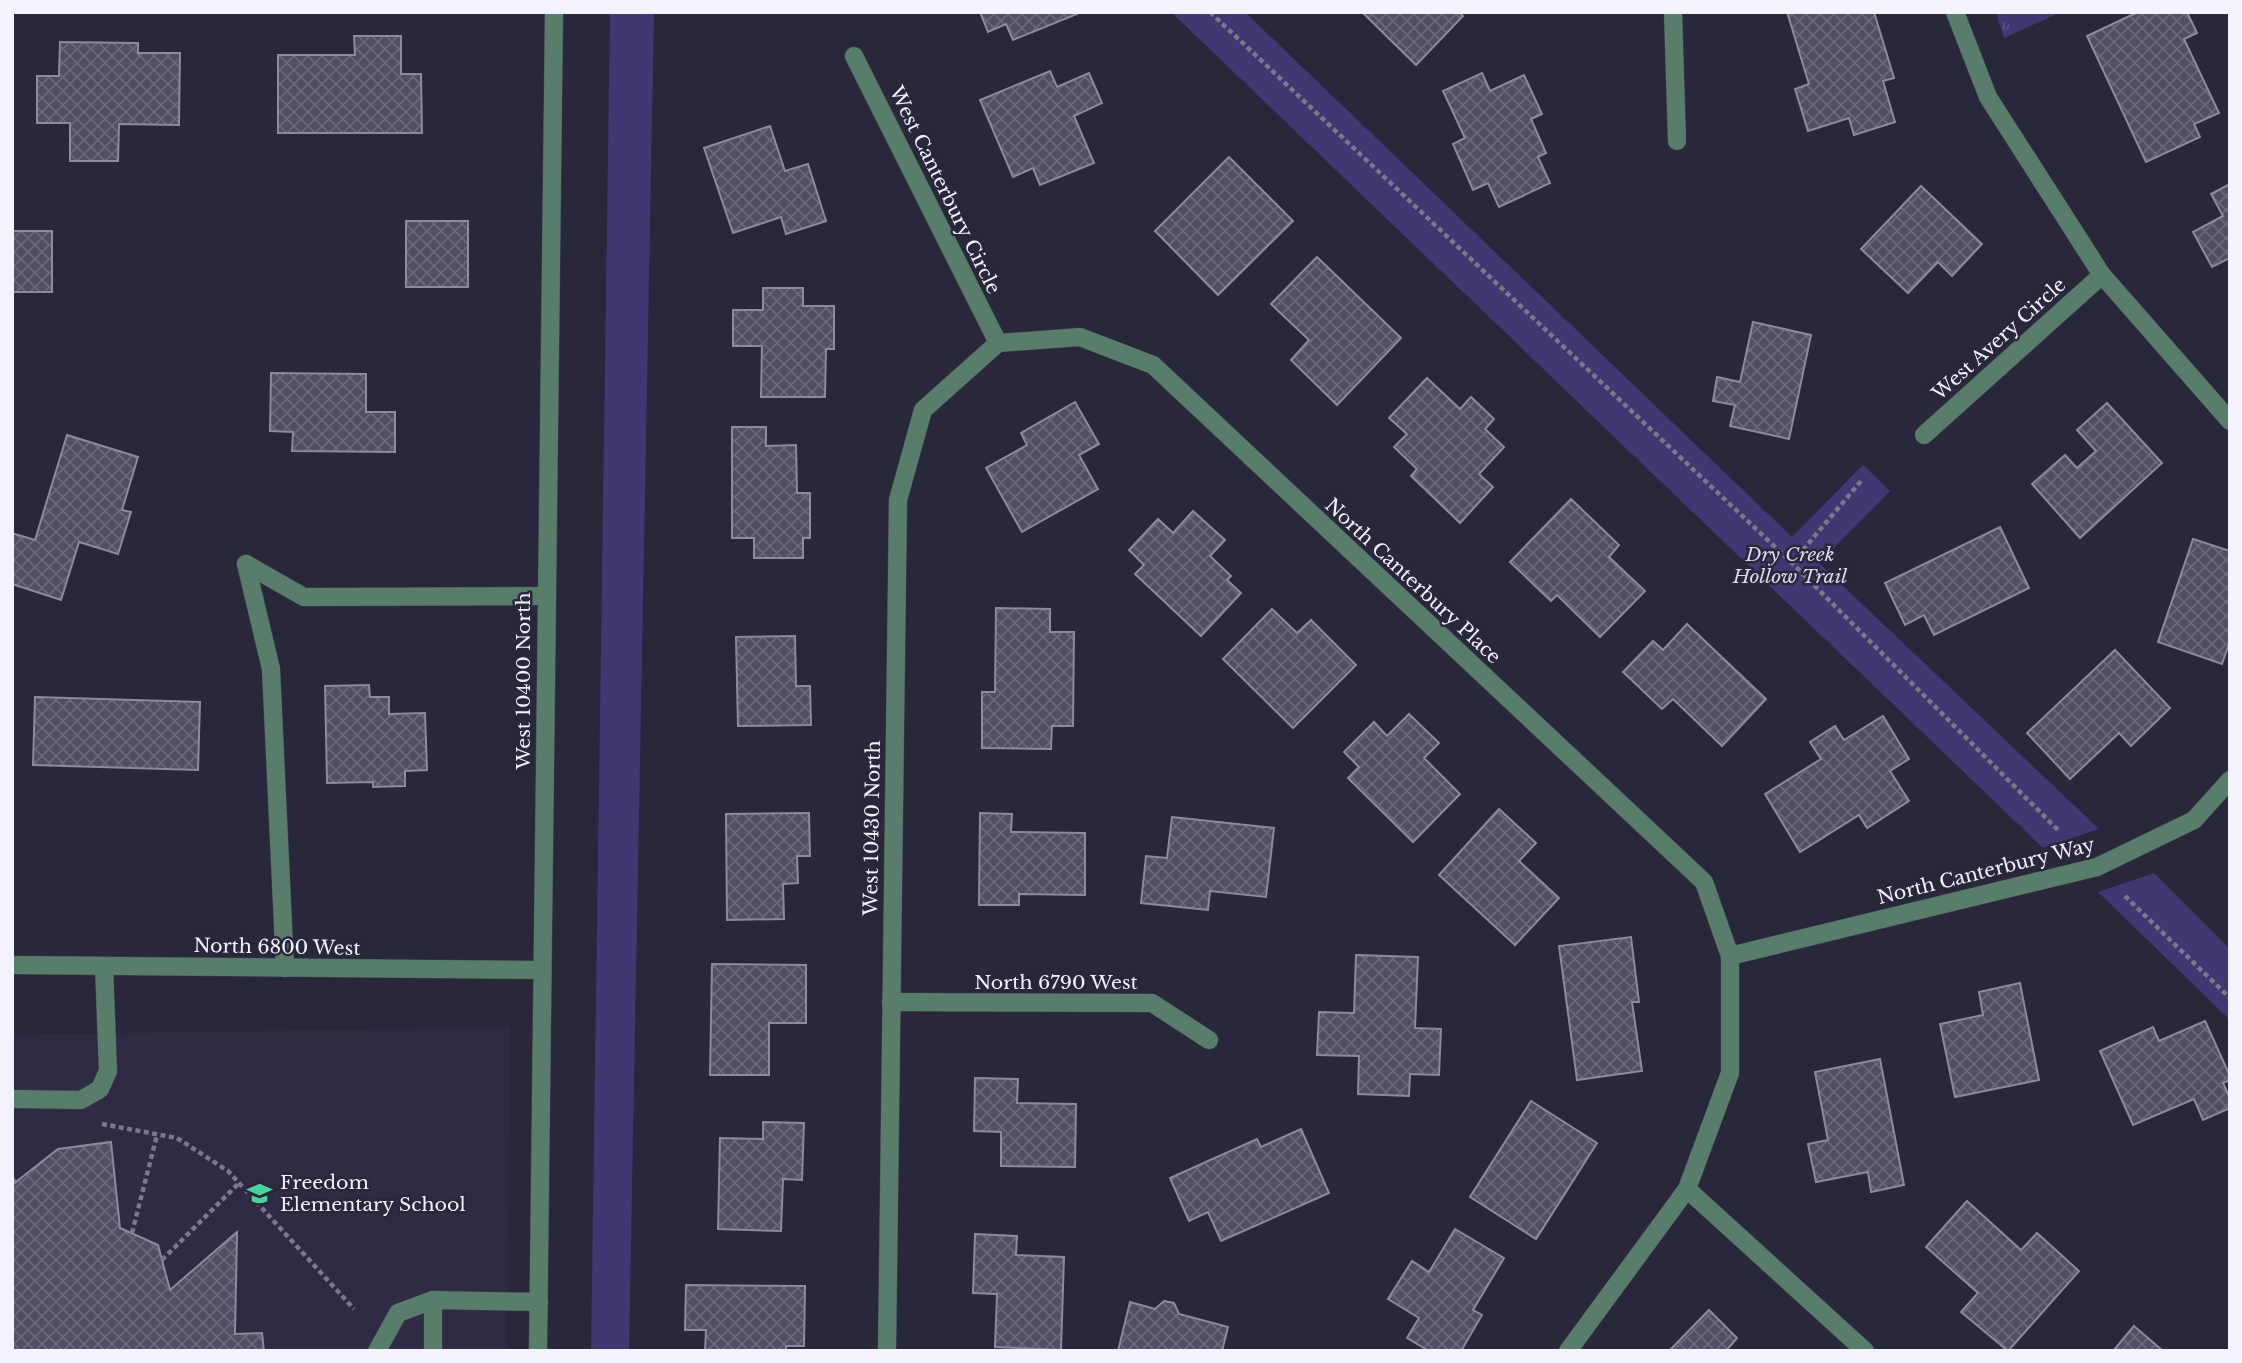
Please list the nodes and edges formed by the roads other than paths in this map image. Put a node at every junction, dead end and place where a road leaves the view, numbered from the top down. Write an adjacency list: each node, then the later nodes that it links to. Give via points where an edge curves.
1 (554, 12): 10 (street, West 10400 North)
2 (1673, 12): 5 (street)
3 (1955, 12): 6 (street, via 1988,97)
4 (854, 56): 7 (street, West Canterbury Circle)
5 (1678, 141)
6 (2102, 275): 8 (street); 9 (street, West Avery Circle)
7 (998, 343): 12 (street, North Canterbury Place, via 1080,337 1153,365 1704,882); 17 (street, West 10430 North, via 923,410 898,500)
8 (2230, 421)
9 (1924, 435)
10 (545, 596): 15 (street, via 303,597 246,564 271,669); 16 (street, West 10400 North)
11 (2230, 780): 12 (street, North Canterbury Way, via 2194,820 2096,867)
12 (1730, 956): 20 (street, North Canterbury Place, via 1730,1073)
13 (12, 965): 14 (street, North 6800 West)
14 (104, 966): 15 (street, North 6800 West); 19 (street, via 108,1071 100,1089 81,1100)
15 (285, 968): 16 (street, North 6800 West)
16 (542, 970): 22 (street, West 10400 North)
17 (891, 1002): 18 (street, North 6790 West, via 1152,1003); 26 (street, West 10430 North)
18 (1209, 1040)
19 (12, 1099)
20 (1687, 1189): 27 (street, North Canterbury Place); 28 (street)
21 (433, 1300): 22 (street); 23 (street, via 398,1313); 24 (street)
22 (539, 1302): 25 (street, West 10400 North)
23 (377, 1351)
24 (433, 1351)
25 (538, 1351)
26 (887, 1351)
27 (1568, 1351)
28 (1865, 1351)

